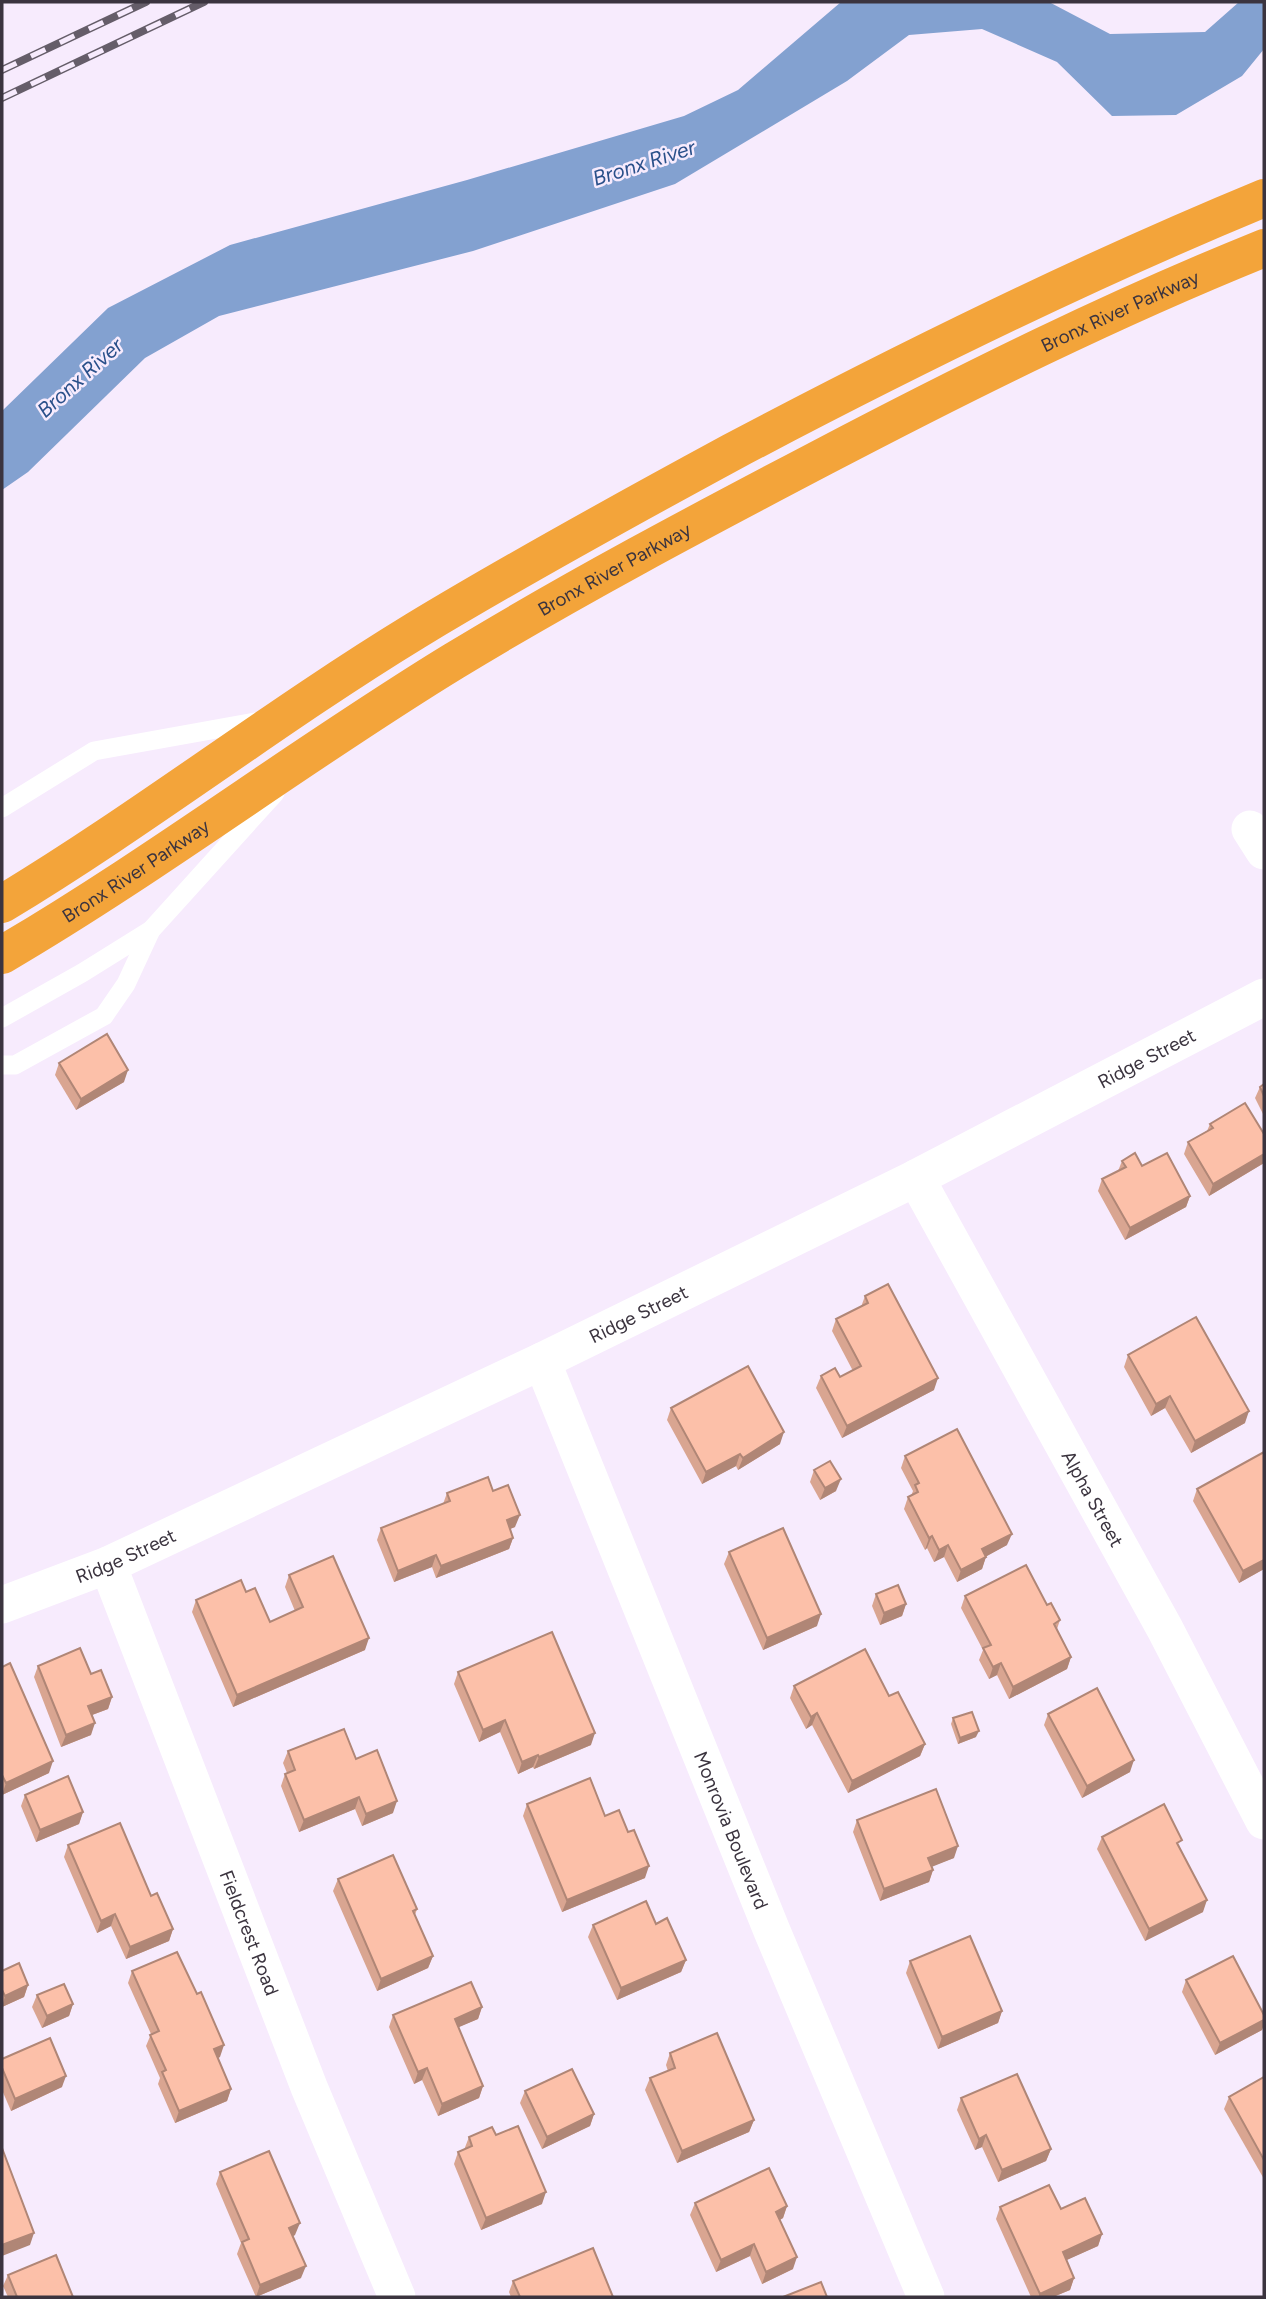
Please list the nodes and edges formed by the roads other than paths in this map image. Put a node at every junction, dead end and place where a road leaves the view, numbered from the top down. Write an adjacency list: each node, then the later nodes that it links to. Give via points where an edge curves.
1 (1264, 198): 3 (highway, via 1012,310 812,410 481,592)
2 (1264, 248): 4 (highway, Bronx River Parkway, via 1062,337 759,491 511,627)
3 (286, 716): 5 (lane, via 94,751); 6 (highway)
4 (309, 755): 7 (lane); 8 (highway, Bronx River Parkway)
5 (2, 808)
6 (2, 904)
7 (151, 930): 10 (lane); 11 (lane, via 126,984 104,1016 15,1065)
8 (2, 955)
9 (1264, 997): 12 (street, Ridge Street)
10 (2, 1018)
11 (2, 1065)
12 (916, 1178): 13 (street, Ridge Street); 16 (street, Alpha Street, via 1165,1629)
13 (542, 1362): 14 (street, Ridge Street); 18 (street, Monrovia Boulevard)
14 (108, 1566): 15 (street, Ridge Street); 17 (street, Fieldcrest Road, via 309,2087)
15 (2, 1605)
16 (1264, 1821)
17 (397, 2297)
18 (926, 2297)

